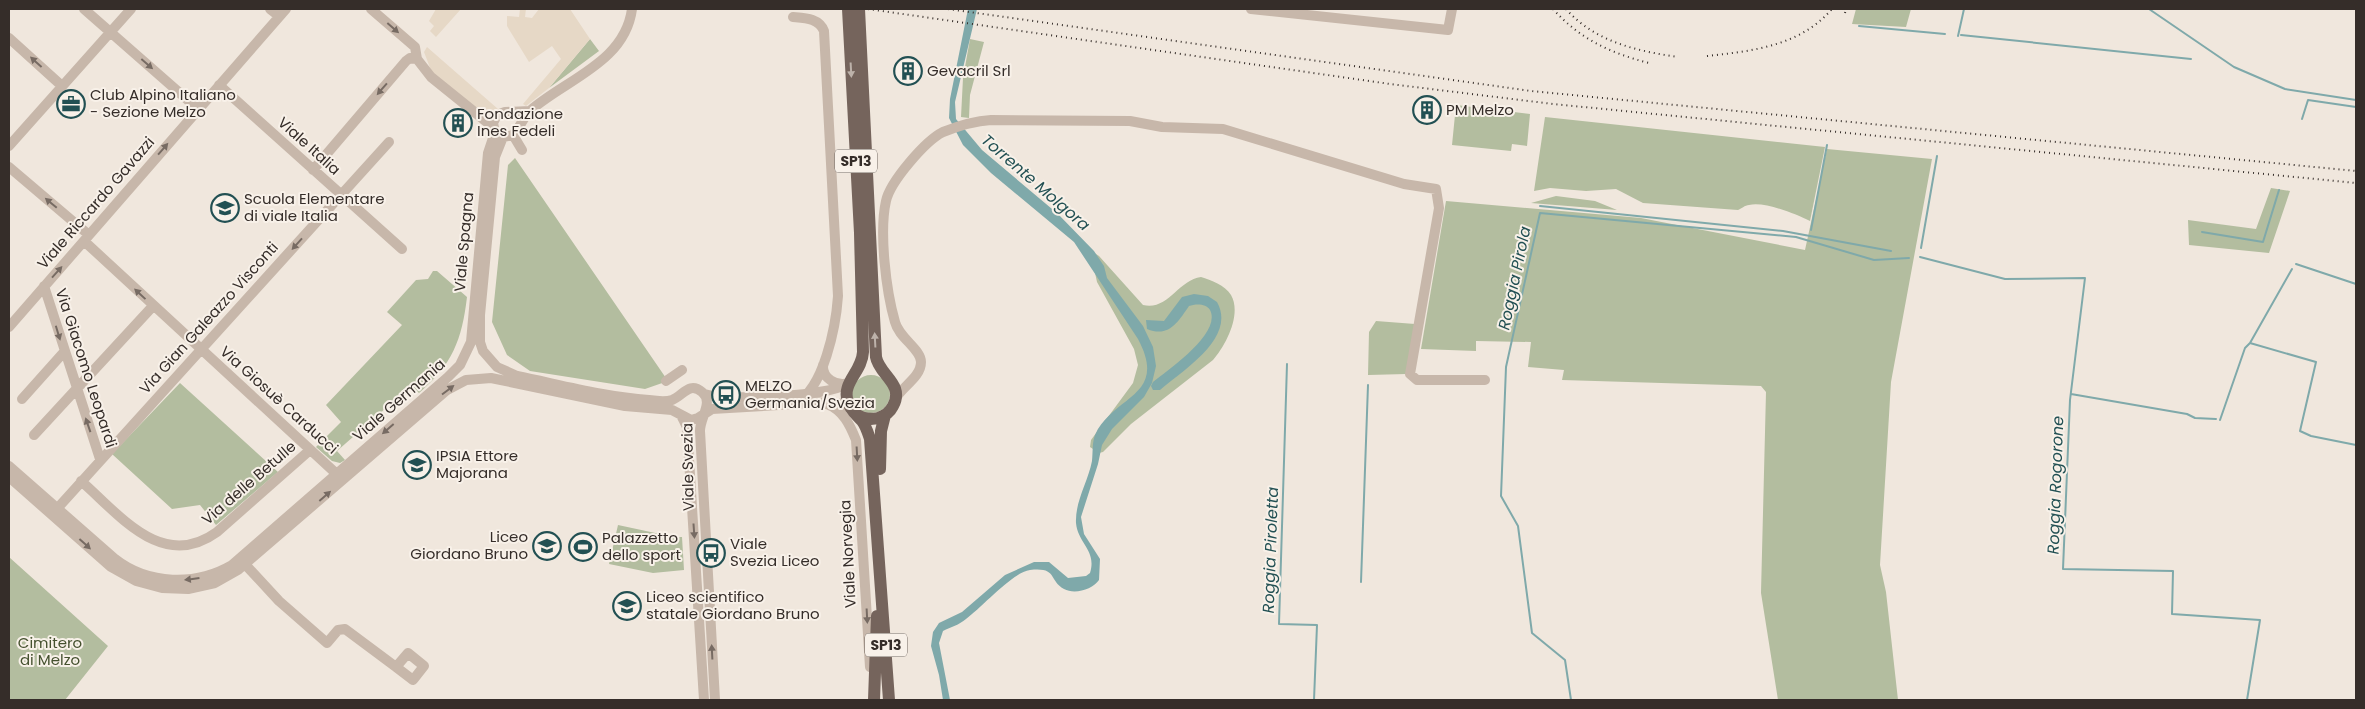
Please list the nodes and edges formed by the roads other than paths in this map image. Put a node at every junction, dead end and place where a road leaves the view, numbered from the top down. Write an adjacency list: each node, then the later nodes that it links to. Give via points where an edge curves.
1 (84, 9): 12 (street)
2 (131, 9): 12 (street)
3 (270, 9): 9 (street)
4 (371, 9): 14 (street, one-way to 14, via 415,47)
5 (632, 9): 18 (street, via 626,32 612,51)
6 (859, 9): 11 (main road, SP13)
7 (1251, 9): 8 (street, via 1448,30)
8 (1452, 9)
9 (283, 13): 15 (street, Viale Riccardo Gavazzi)
10 (793, 16): 38 (street, via 813,19 824,31 838,296 835,326)
11 (852, 18): 40 (main road, SP13, one-way to 11, via 880,368 876,356); 43 (main road, SP13, one-way to 43, via 863,352 861,366)
12 (110, 32): 16 (street); 17 (street, one-way to 17)
13 (9, 38): 16 (street, one-way to 13)
14 (417, 59): 20 (street, via 431,77); 27 (street, one-way to 27, via 406,61)
15 (219, 85): 17 (street, Viale Riccardo Gavazzi); 27 (street, Viale Italia)
16 (62, 86): 24 (street)
17 (198, 109): 29 (street, Viale Riccardo Gavazzi, one-way to 17)
18 (530, 111): 19 (street); 22 (street)
19 (509, 112): 21 (street); 22 (street, via 517,119)
20 (476, 113): 21 (street); 22 (street)
21 (497, 115): 22 (street)
22 (504, 132): 25 (street); 36 (street, Viale Spagna, via 495,158 480,318 480,342); 37 (street, Viale Spagna, via 488,153 471,342)
23 (389, 142): 28 (street, Via Gian Galeazzo Visconti)
24 (9, 146)
25 (522, 150)
26 (9, 167): 29 (street, Via Giosuè Carducci, one-way to 26)
27 (313, 170): 28 (street, Viale Italia)
28 (341, 195): 30 (street, Viale Italia); 34 (street, Via Gian Galeazzo Visconti, one-way to 34)
29 (86, 238): 31 (street, Viale Riccardo Gavazzi, one-way to 29); 32 (street, Via Giosuè Carducci, one-way to 29)
30 (402, 249)
31 (44, 286): 33 (street, Viale Riccardo Gavazzi); 35 (street, Via Giacomo Leopardi, one-way to 35)
32 (153, 306): 34 (street, Via Giosuè Carducci); 47 (street)
33 (9, 327)
34 (202, 350): 60 (street, Via Giosuè Carducci); 61 (street, Via Gian Galeazzo Visconti)
35 (64, 352): 47 (street, Via Giacomo Leopardi); 53 (street)
36 (487, 357): 37 (street, via 475,351); 42 (street, via 490,371); 48 (street, via 510,375 611,395 667,401)
37 (464, 358): 42 (street, via 463,372); 64 (street, Viale Germania, one-way to 64, via 448,377)
38 (823, 363): 41 (street); 43 (street, via 823,371 829,380 839,384)
39 (682, 370): 46 (street)
40 (887, 375): 43 (main road, via 870,369); 44 (street, via 901,380); 52 (main road, SP13, via 895,386)
41 (816, 378): 50 (street); 51 (street, via 800,391)
42 (477, 379): 57 (street, Viale Germania, via 496,379 630,407 672,410); 64 (street, Viale Germania, one-way to 42, via 446,390 460,382)
43 (852, 379): 50 (street, via 836,390); 55 (main road, SP13, via 846,396)
44 (912, 379): 45 (street, via 918,373 921,360 900,335 894,319 885,255 886,200 898,178 922,150 944,132 991,120 1130,121 1162,127 1223,129 1404,184 1436,189 1439,208 1410,374 1418,380); 52 (street)
45 (1485, 380)
46 (666, 381)
47 (76, 390): 59 (street); 61 (street, Via Giacomo Leopardi, one-way to 47)
48 (680, 394): 49 (street, via 692,388); 57 (street, via 676,405)
49 (704, 394): 51 (street, via 722,398); 56 (street, via 707,405)
50 (809, 394): 51 (street); 54 (street)
51 (787, 395)
52 (896, 398): 58 (main road, SP13)
53 (22, 399)
54 (794, 404): 55 (street, via 844,404); 56 (street, via 712,408)
55 (849, 411): 58 (main road, via 870,419); 68 (main road, SP13, via 865,424 870,439); 72 (street, Viale Norvegia, one-way to 72, via 848,423 856,442)
56 (704, 414): 57 (street, via 692,420); 71 (street, Viale Svezia, one-way to 56, via 701,450 700,420)
57 (680, 415): 70 (street, Viale Svezia, one-way to 70, via 687,427)
58 (885, 415): 68 (main road, SP13, via 880,456)
59 (34, 435)
60 (310, 450): 64 (street, Via Giosuè Carducci); 65 (street, Via delle Betulle, via 217,532 204,540 183,545 164,544 143,535)
61 (100, 459): 65 (street, Via Gian Galeazzo Visconti)
62 (9, 466): 66 (street, Viale Germania)
63 (9, 477): 66 (street, Viale Germania)
64 (340, 477): 67 (street, Viale Germania)
65 (81, 481): 66 (street, Via Gian Galeazzo Visconti)
66 (55, 512): 67 (street, Viale Germania, via 116,570 155,587 179,590 208,585 226,578)
67 (242, 562): 69 (street, via 284,606 327,643 342,628 348,630)
68 (882, 590): 72 (main road, via 877,613); 73 (main road, SP13)
69 (396, 667)
70 (704, 700)
71 (715, 700)
72 (873, 700)
73 (890, 700)

